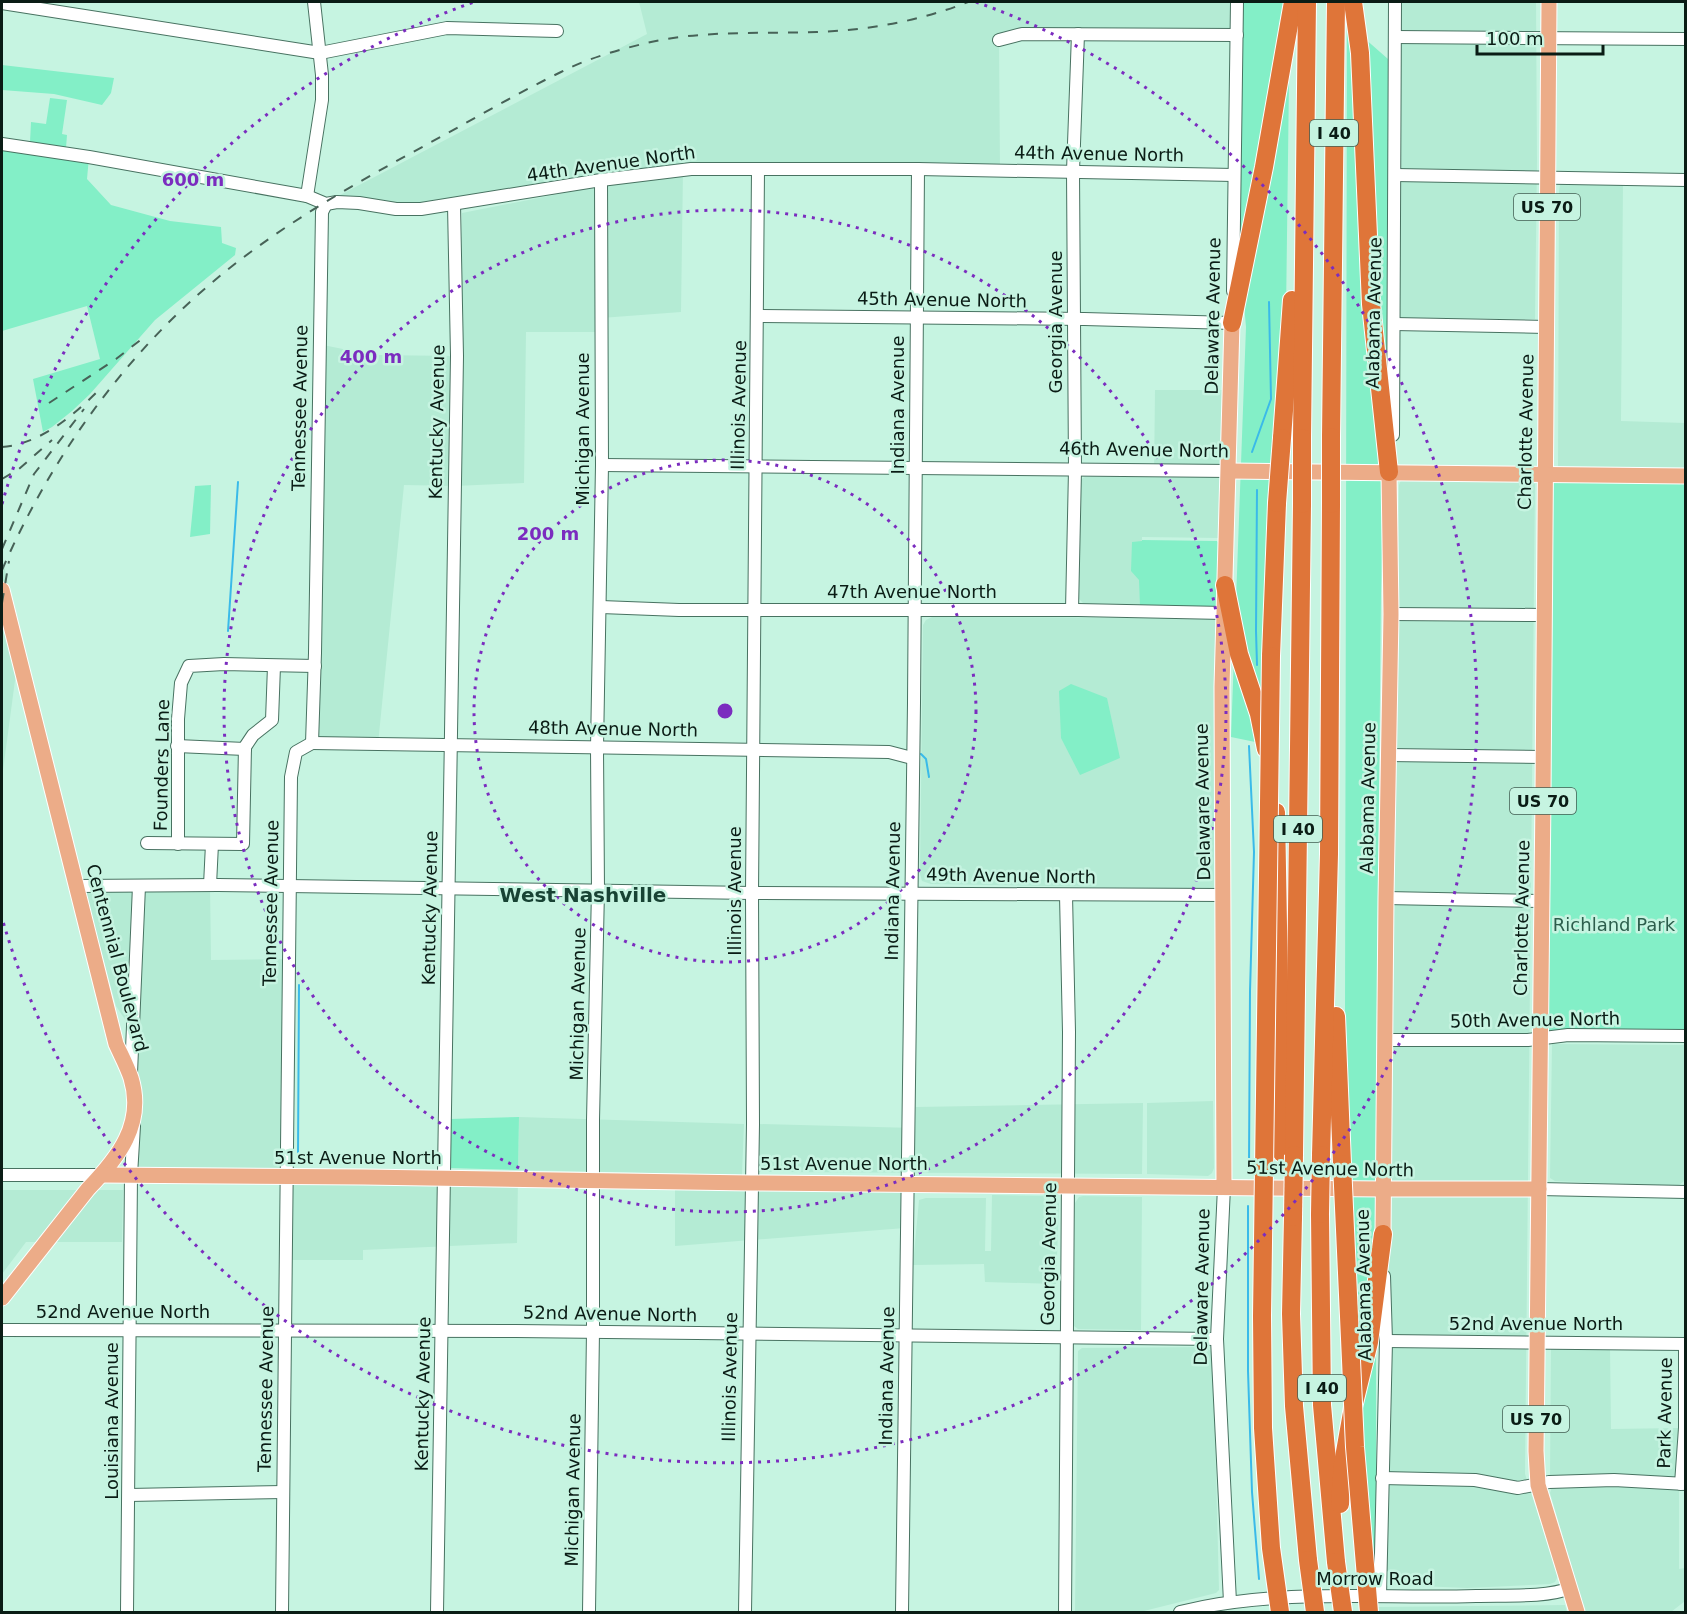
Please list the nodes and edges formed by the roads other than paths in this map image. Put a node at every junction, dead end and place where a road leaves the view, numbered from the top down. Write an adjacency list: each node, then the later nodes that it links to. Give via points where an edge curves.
1 (314, 2): 17 (street)
2 (1237, 2): 12 (street, Delaware Avenue)
3 (1293, 2): 34 (highway)
4 (1306, 2): 30 (highway, I 40)
5 (1336, 2): 68 (highway, I 40, bridge)
6 (1353, 2): 42 (highway, via 1360,53 1371,304)
7 (1395, 2): 13 (street, Alabama Avenue)
8 (1549, 2): 14 (main road, Charlotte Avenue / US 70)
9 (2, 3): 17 (street)
10 (557, 31): 17 (street, via 447,28)
11 (1078, 34): 12 (street); 16 (street, via 1022,34); 21 (street, Georgia Avenue)
12 (1237, 35): 22 (street, Delaware Avenue)
13 (1395, 37): 14 (street); 23 (street, Alabama Avenue)
14 (1548, 38): 15 (street); 24 (main road, Charlotte Avenue / US 70)
15 (1686, 39)
16 (999, 40)
17 (320, 53): 27 (street, via 322,100)
18 (2, 144): 27 (street, 44th Avenue North)
19 (918, 169): 20 (street, 44th Avenue North); 21 (street, 44th Avenue North); 32 (street, Indiana Avenue)
20 (759, 170): 25 (street, 44th Avenue North, via 692,169); 31 (street, Illinois Avenue)
21 (1073, 171): 22 (street, 44th Avenue North); 33 (street, Georgia Avenue)
22 (1234, 174): 34 (street, Delaware Avenue)
23 (1395, 175): 24 (street); 35 (street, Alabama Avenue)
24 (1547, 177): 26 (street); 36 (main road, Charlotte Avenue / US 70)
25 (601, 180): 29 (street, 44th Avenue North); 37 (street, Michigan Avenue)
26 (1686, 180)
27 (307, 196): 28 (street, 44th Avenue North)
28 (327, 204): 29 (street, 44th Avenue North, via 359,203 396,209); 55 (street, Tennessee Avenue, via 322,212 318,344)
29 (454, 205): 57 (street, Kentucky Avenue, via 457,356)
30 (1304, 227): 86 (highway, I 40, bridge); 131 (highway, bridge, via 1292,306 1277,503 1271,656 1263,1428 1271,1548)
31 (758, 316): 32 (street, 45th Avenue North); 38 (street, Illinois Avenue)
32 (916, 318): 33 (street, 45th Avenue North); 39 (street, Indiana Avenue)
33 (1073, 319): 34 (street, 45th Avenue North); 40 (street, Georgia Avenue)
34 (1232, 323): 41 (main road, Delaware Avenue)
35 (1394, 324): 36 (street); 42 (street, Alabama Avenue, via 1393,453)
36 (1546, 327): 43 (main road, Charlotte Avenue / US 70)
37 (602, 465): 38 (street, 46th Avenue North); 47 (street, Michigan Avenue)
38 (756, 467): 39 (street, 46th Avenue North); 48 (street, Illinois Avenue)
39 (916, 468): 40 (street, 46th Avenue North); 50 (street, Indiana Avenue)
40 (1075, 470): 41 (street, 46th Avenue North); 49 (street, Georgia Avenue)
41 (1230, 471): 42 (main road, 46th Avenue North); 45 (main road, Delaware Avenue)
42 (1389, 472): 43 (main road, 46th Avenue North); 52 (main road, Alabama Avenue)
43 (1545, 473): 44 (main road, 46th Avenue North); 53 (main road, Charlotte Avenue / US 70)
44 (1686, 476)
45 (1225, 585): 51 (main road, Delaware Avenue); 86 (highway, via 1239,654 1259,714 1275,794)
46 (2, 590): 70 (main road, Centennial Boulevard)
47 (601, 607): 48 (street, 47th Avenue North); 59 (street, Michigan Avenue)
48 (756, 610): 50 (street, 47th Avenue North); 61 (street, Illinois Avenue)
49 (1072, 610): 50 (street, 47th Avenue North); 51 (street, 47th Avenue North)
50 (914, 611): 64 (street, Indiana Avenue)
51 (1224, 613): 78 (main road, Delaware Avenue)
52 (1391, 614): 53 (street); 62 (main road, Alabama Avenue)
53 (1543, 615): 63 (main road, Charlotte Avenue / US 70)
54 (274, 666): 55 (street, Founders Lane); 58 (street, Founders Lane, via 189,666 181,683); 60 (street, via 272,720 253,735)
55 (315, 666): 56 (street, Tennessee Avenue)
56 (312, 743): 57 (street, 48th Avenue North); 72 (street, Tennessee Avenue, via 296,752 291,777)
57 (451, 744): 59 (street, 48th Avenue North); 73 (street, Kentucky Avenue)
58 (177, 746): 60 (street); 66 (street, Founders Lane)
59 (597, 748): 61 (street, 48th Avenue North); 74 (street, Michigan Avenue)
60 (245, 749): 67 (street, Founders Lane, via 243,844)
61 (754, 750): 64 (street, 48th Avenue North, via 889,752); 76 (street, Illinois Avenue)
62 (1388, 755): 63 (street); 79 (main road, Alabama Avenue)
63 (1543, 757): 80 (main road, Charlotte Avenue / US 70)
64 (912, 758): 75 (street, Indiana Avenue)
65 (147, 843): 66 (street, Founders Lane)
66 (178, 843): 67 (street, Founders Lane)
67 (212, 844): 69 (street)
68 (1329, 854): 119 (highway, I 40, bridge, via 1320,1214 1322,1405); 134 (highway, bridge, via 1355,1447)
69 (210, 885): 71 (street, 49th Avenue North); 72 (street, 49th Avenue North)
70 (77, 886): 71 (street, 49th Avenue North); 84 (main road, Centennial Boulevard, via 116,1044)
71 (139, 886): 84 (street)
72 (289, 887): 73 (street, 49th Avenue North); 90 (street, Tennessee Avenue)
73 (448, 888): 74 (street, 49th Avenue North); 91 (street, Kentucky Avenue)
74 (598, 890): 76 (street, 49th Avenue North); 92 (street, Michigan Avenue)
75 (910, 892): 76 (street, 49th Avenue North); 77 (street, 49th Avenue North); 94 (street, Indiana Avenue)
76 (752, 893): 93 (street, Illinois Avenue)
77 (1066, 895): 78 (street, 49th Avenue North); 95 (street, Georgia Avenue)
78 (1224, 895): 96 (main road, Delaware Avenue)
79 (1386, 898): 80 (street); 83 (main road, Alabama Avenue)
80 (1542, 900): 82 (main road, Charlotte Avenue / US 70)
81 (1686, 1036): 82 (street, 50th Avenue North)
82 (1541, 1037): 83 (street, 50th Avenue North); 98 (main road, Charlotte Avenue / US 70)
83 (1385, 1040): 97 (main road, Alabama Avenue)
84 (131, 1077): 85 (main road, Centennial Boulevard)
85 (134, 1122): 88 (main road, Centennial Boulevard, via 126,1141); 89 (street, Louisiana Avenue)
86 (1288, 1155): 132 (highway, I 40, bridge, via 1293,1406)
87 (2, 1174): 88 (street, 51st Avenue North)
88 (101, 1175): 89 (main road, 51st Avenue North); 101 (main road, Centennial Boulevard)
89 (131, 1175): 90 (main road, 51st Avenue North); 103 (street, Louisiana Avenue)
90 (286, 1177): 91 (main road, 51st Avenue North); 104 (street, Tennessee Avenue)
91 (444, 1178): 92 (main road, 51st Avenue North); 105 (street, Kentucky Avenue)
92 (593, 1180): 93 (main road, 51st Avenue North); 106 (street, Michigan Avenue)
93 (751, 1183): 94 (main road, 51st Avenue North); 107 (street, Illinois Avenue)
94 (906, 1184): 95 (main road, 51st Avenue North); 108 (street, Indiana Avenue)
95 (1068, 1185): 96 (main road, 51st Avenue North); 109 (street, Georgia Avenue)
96 (1224, 1187): 97 (main road, 51st Avenue North); 110 (street, Delaware Avenue)
97 (1383, 1189): 98 (main road, 51st Avenue North); 100 (main road, Alabama Avenue)
98 (1539, 1189): 99 (street, 51st Avenue North); 112 (main road, Charlotte Avenue / US 70)
99 (1686, 1192)
100 (1383, 1234): 111 (street, Alabama Avenue); 119 (highway, via 1369,1342 1343,1463)
101 (2, 1298)
102 (2, 1330): 103 (street, 52nd Avenue North)
103 (130, 1330): 104 (street, 52nd Avenue North); 118 (street, Louisiana Avenue)
104 (285, 1330): 105 (street, 52nd Avenue North); 117 (street, Tennessee Avenue)
105 (442, 1330): 106 (street, 52nd Avenue North); 125 (street, Kentucky Avenue)
106 (594, 1331): 107 (street, 52nd Avenue North); 126 (street, Michigan Avenue)
107 (749, 1333): 108 (street, 52nd Avenue North); 127 (street, Illinois Avenue)
108 (905, 1334): 109 (street, 52nd Avenue North); 128 (street, Indiana Avenue)
109 (1066, 1336): 110 (street, 52nd Avenue North); 129 (street, Georgia Avenue)
110 (1217, 1339): 122 (street, Delaware Avenue)
111 (1386, 1341): 112 (street, 52nd Avenue North); 114 (street, Alabama Avenue)
112 (1538, 1342): 113 (street, 52nd Avenue North); 116 (main road, Charlotte Avenue / US 70)
113 (1685, 1344): 115 (street, Park Avenue)
114 (1382, 1478): 116 (street, via 1475,1480 1514,1488); 121 (street, Alabama Avenue)
115 (1683, 1484): 116 (street, via 1614,1480)
116 (1538, 1485): 120 (main road, Charlotte Avenue / US 70)
117 (283, 1492): 118 (street); 124 (street, Tennessee Avenue)
118 (129, 1495): 123 (street, Louisiana Avenue)
119 (1336, 1562): 133 (highway, I 40, bridge)
120 (1570, 1588): 121 (street, Morrow Road, via 1560,1593 1494,1596); 135 (main road, Charlotte Avenue / US 70)
121 (1380, 1596): 122 (street, Morrow Road)
122 (1230, 1602): 130 (street, Morrow Road)
123 (128, 1612)
124 (282, 1612)
125 (437, 1612)
126 (589, 1612)
127 (745, 1612)
128 (902, 1612)
129 (1065, 1612)
130 (1180, 1612)
131 (1280, 1612)
132 (1313, 1612)
133 (1343, 1612)
134 (1369, 1612)
135 (1577, 1612)

